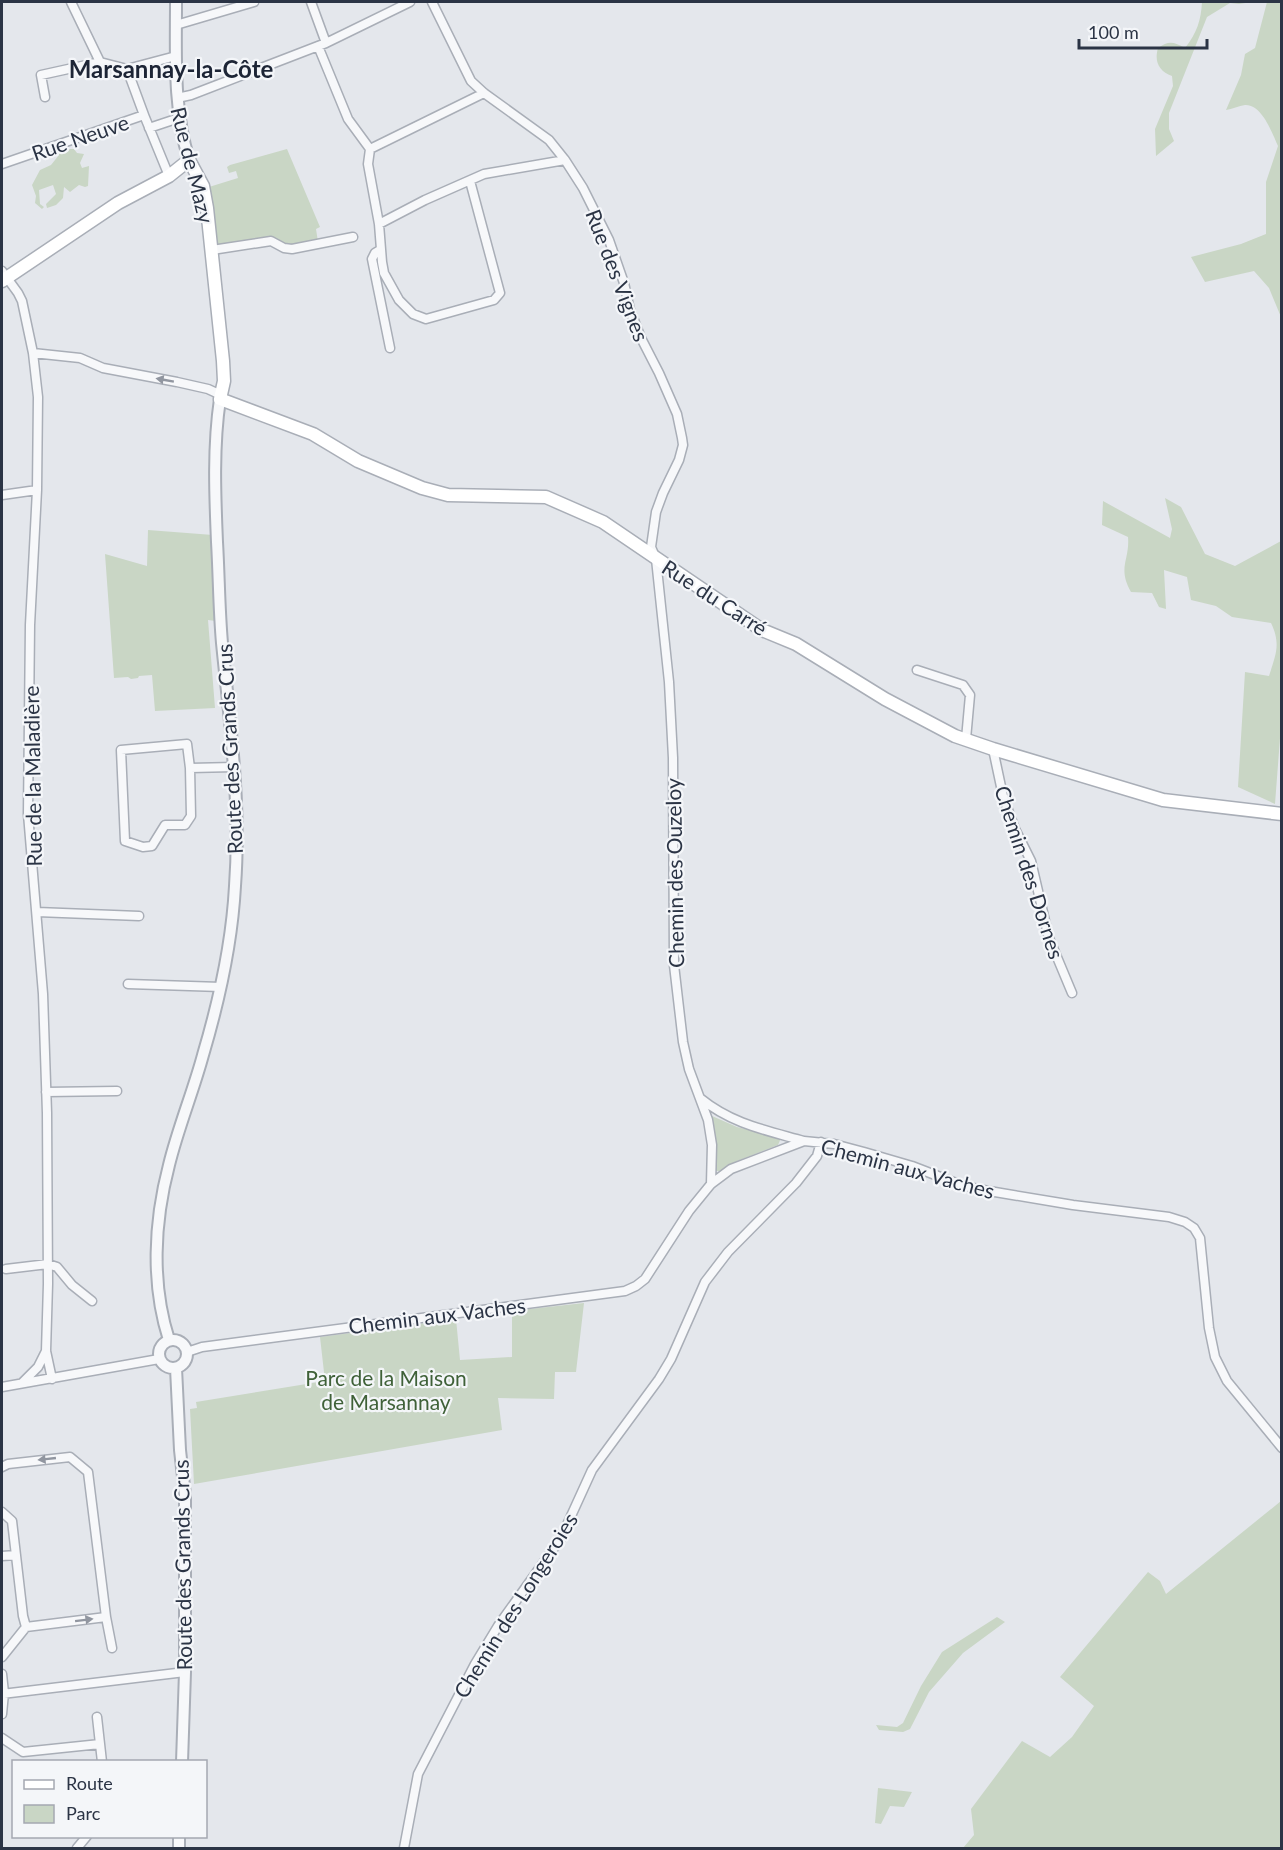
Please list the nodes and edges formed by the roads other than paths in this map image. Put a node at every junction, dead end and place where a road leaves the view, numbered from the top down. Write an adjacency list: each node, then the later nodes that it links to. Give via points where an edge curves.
1 (71, 2): 10 (street)
2 (176, 2): 7 (street, Rue de Mazy)
3 (254, 2): 7 (street)
4 (311, 2): 8 (street)
5 (406, 2): 8 (street)
6 (432, 2): 12 (street, Rue des Vignes, via 471,81)
7 (176, 25): 9 (street, Rue de Mazy)
8 (322, 44): 14 (street); 18 (street, via 348,119)
9 (176, 56): 11 (street); 14 (street, Rue de Mazy)
10 (100, 62): 11 (street); 13 (street, via 41,75)
11 (127, 69): 15 (street)
12 (484, 93): 18 (street); 20 (street, Rue des Vignes, via 549,140)
13 (45, 97)
14 (177, 98): 16 (street, Rue de Mazy)
15 (144, 115): 17 (street, Rue Neuve); 21 (street, Rue Neuve)
16 (178, 118): 17 (street); 19 (street, Rue de Mazy)
17 (149, 128): 22 (street, Rue Neuve)
18 (369, 148): 24 (street, via 368,164)
19 (189, 160): 22 (main road); 26 (main road, Rue de Mazy, via 203,186)
20 (566, 160): 23 (street, via 484,174); 34 (street, Rue des Vignes, via 609,240 637,329 677,414 683,445 656,512 651,547)
21 (2, 164)
22 (169, 176): 28 (main road, via 118,202)
23 (470, 181): 24 (street); 27 (street, via 500,293 494,300 426,319 413,314 399,300 384,273)
24 (379, 224): 27 (street)
25 (353, 237): 26 (street, via 291,249 271,241)
26 (212, 250): 31 (main road, Rue de Mazy, via 224,371)
27 (380, 250): 29 (street, via 372,259)
28 (3, 277): 30 (street, Rue de la Maladière, via 22,301)
29 (390, 348)
30 (33, 353): 31 (street, one-way to 30, via 208,389 103,368 80,358); 32 (street, Rue de la Maladière, via 38,397)
31 (221, 397): 34 (main road, Rue du Carré, via 313,434 358,461 422,488 448,495 546,498 603,522); 38 (street, Route des Grands Crus, via 216,513)
32 (37, 490): 33 (street); 41 (street, Rue de la Maladière, via 30,625 28,814)
33 (2, 495)
34 (656, 559): 36 (main road, Rue du Carré, via 762,630 796,644 885,699); 48 (street, Chemin des Ouzeloy, via 672,736 674,965 683,1042)
35 (917, 670): 36 (street, via 963,685 969,695)
36 (966, 739): 37 (main road, Rue du Carré)
37 (993, 749): 40 (main road, Rue du Carré, via 1163,800); 45 (street, Chemin des Dornes, via 1003,796 1031,861 1049,938)
38 (234, 767): 39 (street); 44 (street, Route des Grands Crus, via 236,886)
39 (190, 768): 39 (street, via 187,744 121,750 125,841 152,846 165,825 185,825 191,816)
40 (1281, 814)
41 (37, 912): 42 (street); 47 (street, Rue de la Maladière)
42 (139, 916)
43 (128, 984): 44 (street)
44 (221, 987): 55 (street, Route des Grands Crus, via 162,1197 157,1278)
45 (1072, 993)
46 (117, 1091): 47 (street)
47 (46, 1092): 52 (street, Rue de la Maladière)
48 (700, 1098): 49 (street, via 733,1120); 51 (street, Chemin des Ouzeloy, via 712,1145)
49 (804, 1141): 50 (street, Chemin aux Vaches); 51 (street, Chemin aux Vaches, via 731,1169)
50 (821, 1143): 65 (street, Chemin aux Vaches, via 864,1152 983,1190 1168,1216 1185,1222 1200,1238 1210,1335 1220,1371); 83 (street, Chemin des Longeroies, via 817,1156 796,1183 728,1252 705,1282 659,1379 592,1470 561,1538 475,1664 418,1774)
51 (711, 1184): 57 (street, Chemin aux Vaches, via 645,1278 625,1291)
52 (48, 1264): 53 (street); 54 (street, via 57,1267); 56 (street, Rue de la Maladière)
53 (6, 1269)
54 (92, 1301)
55 (169, 1340): 57 (street, via 181,1342); 58 (street, via 161,1345)
56 (46, 1351): 59 (street, Rue de la Maladière); 61 (street, Rue de la Maladière)
57 (187, 1352): 60 (street, via 186,1361)
58 (159, 1359): 60 (street, via 165,1366); 61 (street)
59 (38, 1367): 61 (street); 62 (street, Rue de la Maladière)
60 (177, 1368): 74 (street, Route des Grands Crus, via 184,1495)
61 (48, 1379): 62 (street)
62 (22, 1383): 63 (street)
63 (6, 1386): 64 (street)
64 (2, 1392)
65 (1281, 1448)
66 (2, 1467): 70 (street, one-way to 66, via 86,1468 70,1457)
67 (2, 1512): 68 (street, via 12,1521)
68 (16, 1555): 69 (street); 71 (street)
69 (2, 1556)
70 (106, 1617): 71 (street, one-way to 70); 72 (street)
71 (26, 1627): 73 (street)
72 (112, 1648)
73 (2, 1657)
74 (185, 1672): 76 (street); 82 (street, Route des Grands Crus)
75 (2, 1674): 76 (street)
76 (3, 1693): 77 (street)
77 (2, 1714)
78 (97, 1717): 80 (street)
79 (2, 1738): 80 (street, via 23,1752)
80 (100, 1743): 81 (street)
81 (102, 1760)
82 (182, 1760)
83 (404, 1848)

